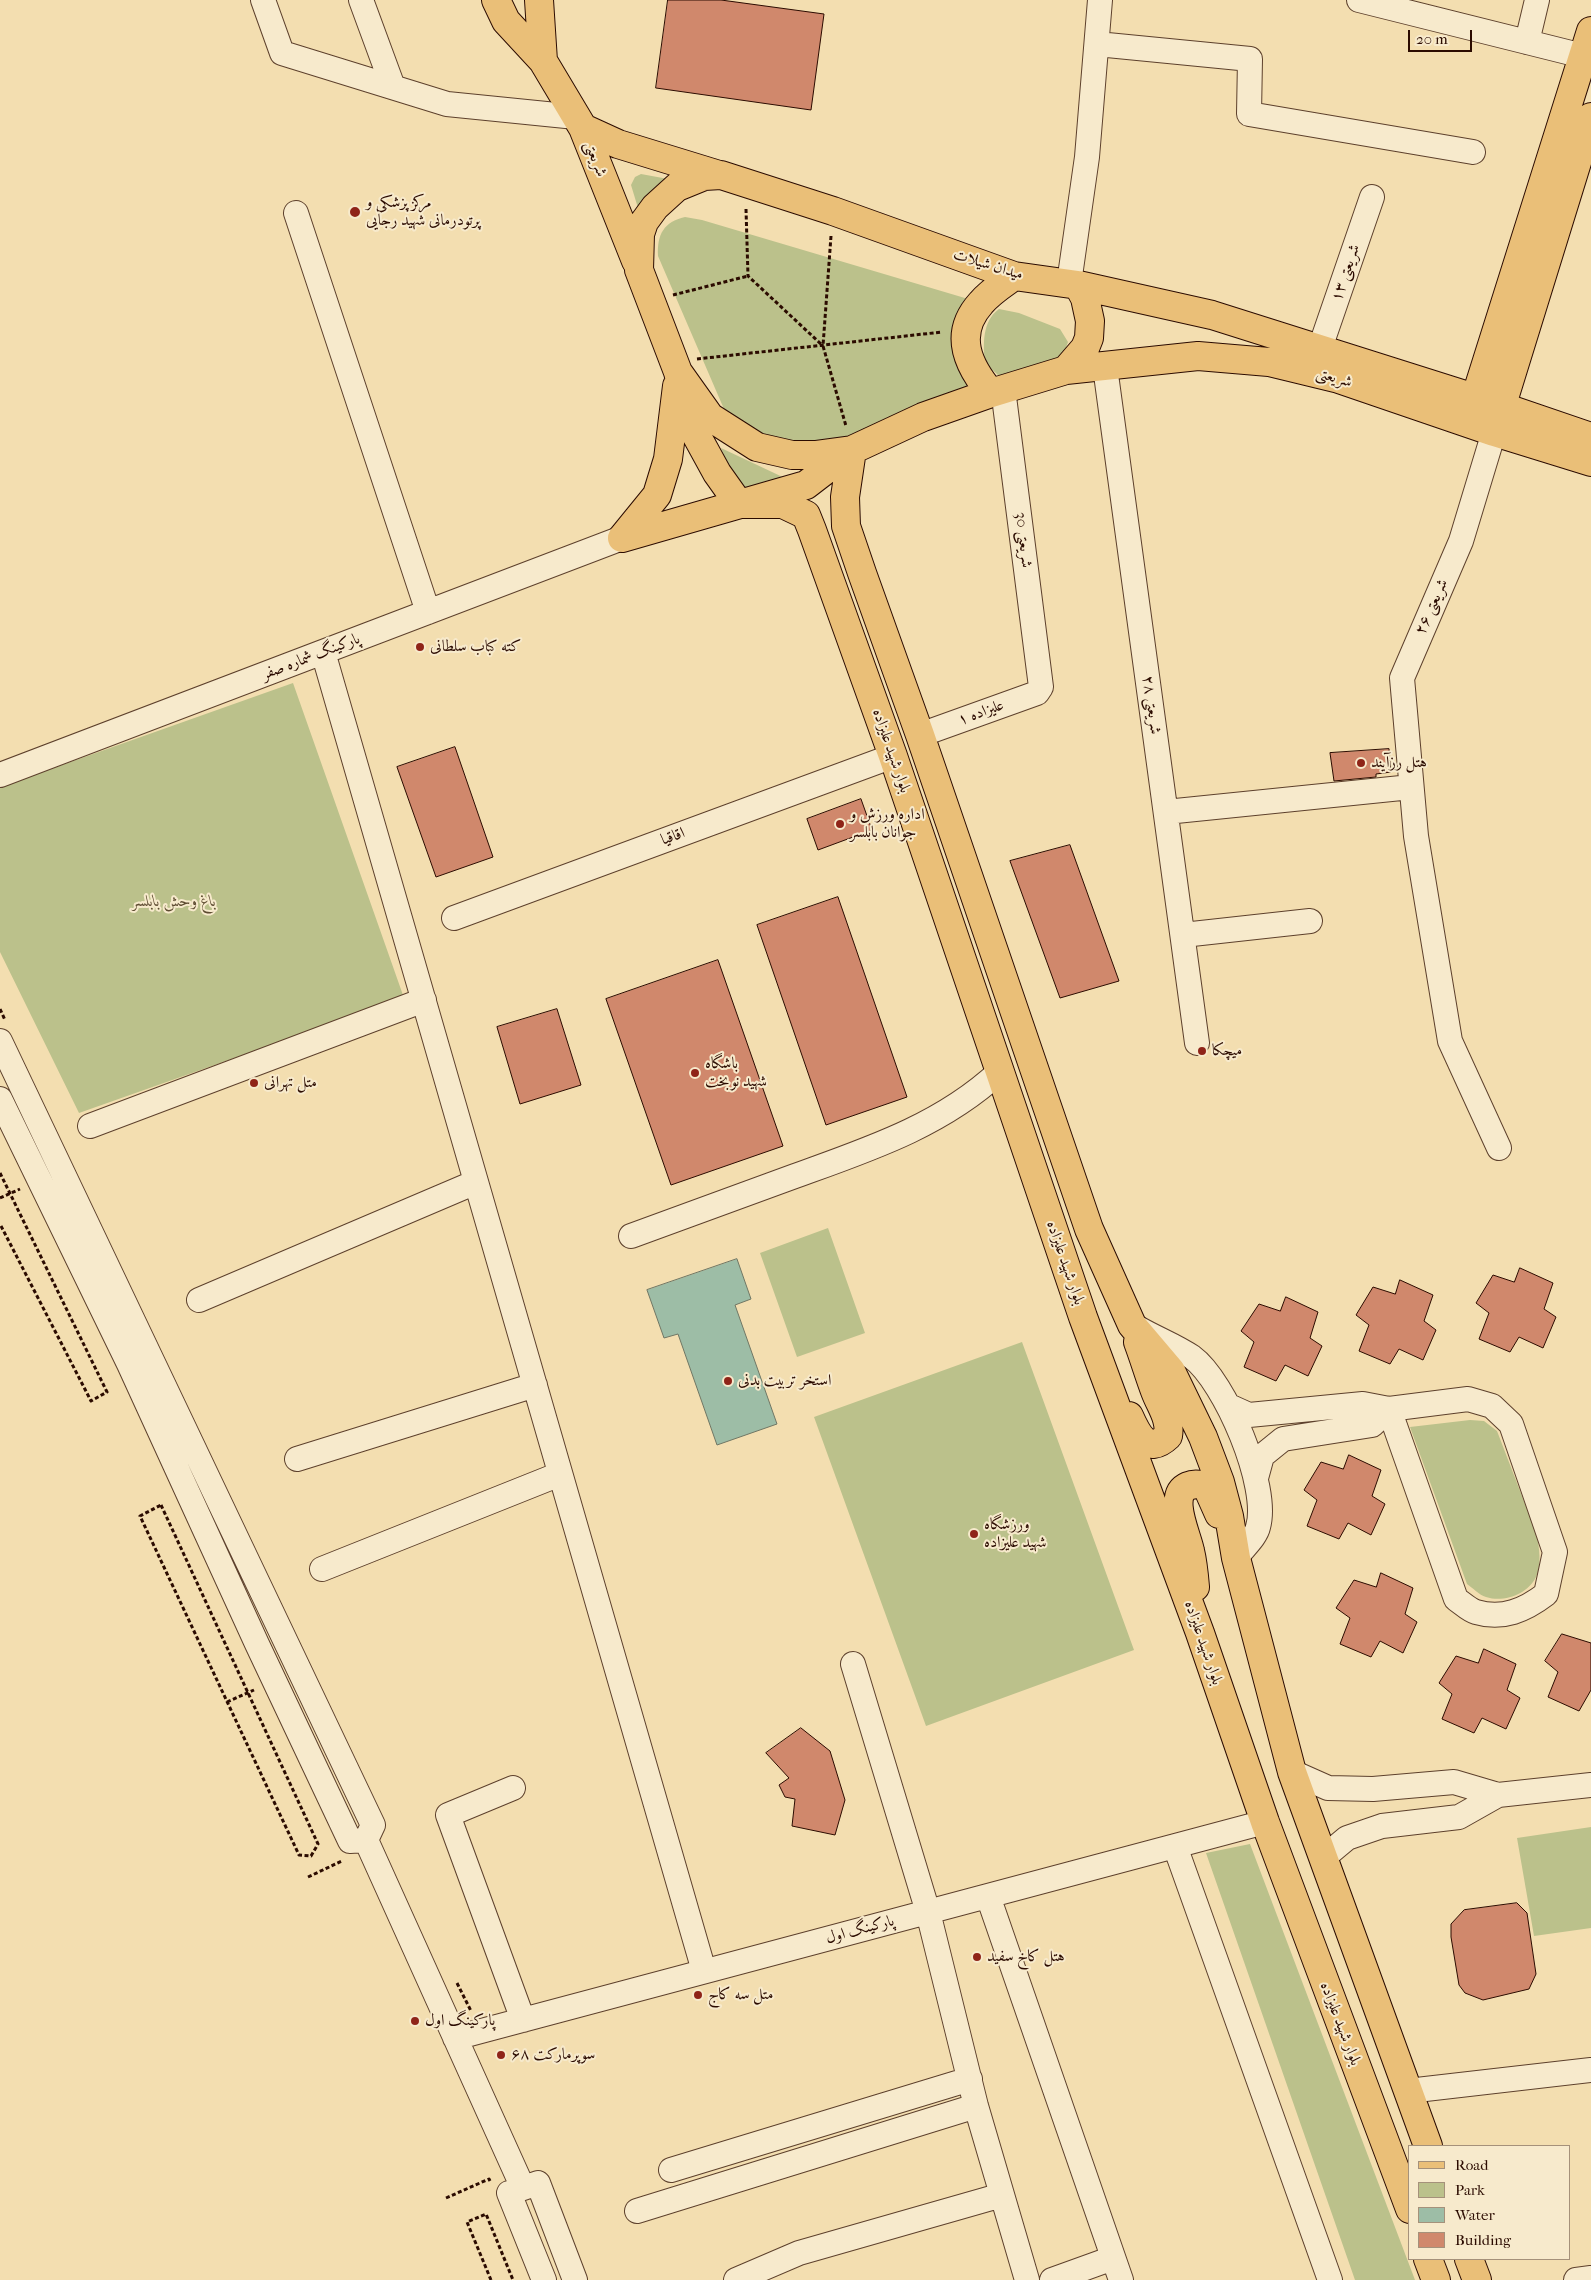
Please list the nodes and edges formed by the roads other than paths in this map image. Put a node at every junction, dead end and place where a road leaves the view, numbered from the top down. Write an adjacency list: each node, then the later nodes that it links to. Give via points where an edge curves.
1 (263, 0): 12 (street, via 282,53)
2 (362, 0): 12 (street)
3 (496, 0): 11 (main road, via 506,21)
4 (539, 0): 11 (main road)
5 (1100, 0): 9 (street)
6 (1359, 0): 8 (street)
7 (1537, 0): 8 (street)
8 (1527, 42): 10 (street)
9 (1097, 44): 15 (street, via 1250,59 1249,114); 21 (street)
10 (1587, 44): 27 (main road)
11 (543, 61): 14 (main road)
12 (393, 88): 14 (street, via 447,104)
13 (1591, 117): 27 (main road)
14 (579, 122): 16 (main road, شریعتی, via 618,144); 19 (main road, شریعتی)
15 (1473, 152)
16 (733, 179): 19 (main road, میدان شیلات, via 704,176 677,187 655,207 640,234); 20 (main road, میدان شیلات, via 833,210)
17 (1372, 198): 22 (street, شریعتی ۱۳)
18 (296, 213): 34 (street)
19 (639, 270): 23 (main road, میدان شیلات)
20 (1014, 276): 21 (main road, میدان شیلات); 26 (main road, via 981,302 970,318 965,342 977,377)
21 (1074, 284): 22 (main road, شریعتی, via 1212,314); 25 (main road, via 1085,298 1090,321 1089,338 1085,348)
22 (1320, 348): 27 (main road, شریعتی)
23 (676, 366): 30 (main road, میدان شیلات, via 710,417 757,447 792,455); 32 (main road, via 694,431); 33 (main road, via 668,459 657,495)
24 (1105, 367): 25 (main road, شریعتی); 28 (main road, شریعتی, via 1198,356 1269,362 1339,379); 41 (street, شریعتی ۲۸)
25 (1066, 370): 26 (main road, میدان شیلات)
26 (997, 391): 30 (main road, میدان شیلات, via 923,417); 36 (street, شریعتی 30, via 1042,683)
27 (1488, 402): 28 (main road); 29 (main road, شریعتی)
28 (1494, 432): 31 (main road, شریعتی); 40 (street, شریعتی ۲۶, via 1461,541 1402,678)
29 (1591, 437)
30 (852, 450): 32 (main road, via 806,485); 37 (main road, بلوار شهید علیزاده, via 845,497 846,526)
31 (1591, 462)
32 (739, 504): 33 (main road); 38 (main road, بلوار شهید علیزاده, via 783,504 806,515)
33 (622, 538): 34 (street, پارکینگ شماره صفر)
34 (428, 612): 35 (street, پارکینگ شماره صفر)
35 (323, 652): 39 (street, پارکینگ شماره صفر); 45 (street)
36 (1040, 690): 37 (street, علیزاده ۱)
37 (920, 736): 58 (main road, بلوار شهید علیزاده, via 1089,1229)
38 (893, 756): 42 (street, اقاقیا); 48 (main road, بلوار شهید علیزاده)
39 (0, 775)
40 (1411, 786): 41 (street); 51 (street, شریعتی ۲۶, via 1416,836 1450,1040)
41 (1166, 812): 44 (street, شریعتی ۲۸)
42 (454, 918)
43 (1310, 921): 44 (street)
44 (1183, 935): 47 (street, شریعتی ۲۸)
45 (424, 1000): 50 (street); 52 (street)
46 (0, 1041): 54 (street)
47 (1198, 1043)
48 (999, 1072): 53 (street, via 938,1116 888,1143); 57 (main road, بلوار شهید علیزاده)
49 (0, 1098): 55 (street)
50 (90, 1126)
51 (1499, 1148)
52 (476, 1182): 56 (street); 59 (street)
53 (631, 1236)
54 (102, 1252): 55 (street); 67 (street)
55 (80, 1264): 69 (street)
56 (199, 1300)
57 (1083, 1317): 58 (main road, via 1113,1375 1137,1435 1145,1442 1158,1443 1168,1436 1170,1427); 68 (main road, بلوار شهید علیزاده)
58 (1132, 1325): 60 (street, via 1192,1357 1210,1374); 65 (main road, بلوار شهید علیزاده, via 1171,1372 1203,1437 1230,1516)
59 (535, 1385): 62 (street); 63 (street)
60 (1229, 1406): 61 (street, via 1249,1416 1363,1404); 64 (street)
61 (1389, 1409): 61 (street, via 1468,1399 1492,1406 1511,1424 1555,1552 1546,1594 1528,1608 1500,1616 1474,1612 1456,1599); 64 (street, via 1372,1425 1283,1439 1262,1456)
62 (297, 1459)
63 (560, 1474): 66 (street); 81 (street)
64 (1256, 1478): 65 (street, via 1262,1507 1258,1529)
65 (1236, 1558): 68 (main road, via 1210,1491 1198,1483 1186,1486 1180,1494 1178,1509 1194,1567); 71 (main road, بلوار شهید علیزاده)
66 (322, 1569)
67 (281, 1631): 69 (street); 76 (street, via 373,1825)
68 (1200, 1633): 75 (main road, بلوار شهید علیزاده)
69 (257, 1644): 76 (street, via 350,1840)
70 (853, 1664): 80 (street)
71 (1292, 1772): 74 (street, via 1328,1788 1373,1789 1454,1782); 78 (main road, بلوار شهید علیزاده)
72 (1591, 1785): 74 (street)
73 (513, 1788): 82 (street, via 448,1815)
74 (1498, 1796): 78 (street, via 1459,1817 1382,1826 1347,1838)
75 (1265, 1822): 77 (street, پارکینگ اول); 92 (main road, بلوار شهید علیزاده)
76 (366, 1840): 83 (street)
77 (1175, 1846): 79 (street, پارکینگ اول); 103 (street)
78 (1323, 1858): 86 (main road, بلوار شهید علیزاده)
79 (988, 1896): 80 (street, پارکینگ اول); 96 (street)
80 (928, 1912): 81 (street, پارکینگ اول); 85 (street)
81 (704, 1971): 82 (street, پارکینگ اول)
82 (523, 2020): 83 (street, پارکینگ اول)
83 (455, 2038): 90 (street)
84 (1591, 2070): 86 (street)
85 (970, 2078): 87 (street); 89 (street)
86 (1408, 2092): 88 (main road, بلوار شهید علیزاده)
87 (976, 2106): 91 (street); 93 (street)
88 (1428, 2145)
89 (671, 2170)
90 (523, 2188): 98 (street, via 509,2193); 99 (street, via 538,2184)
91 (1002, 2194): 100 (street, via 799,2253); 101 (street)
92 (1408, 2204)
93 (637, 2211)
94 (1428, 2260): 104 (main road)
95 (1469, 2260): 105 (main road)
96 (1117, 2269): 102 (street)
97 (1591, 2278): 106 (street)
98 (544, 2280)
99 (576, 2280)
100 (736, 2280)
101 (1027, 2280)
102 (1052, 2280)
103 (1330, 2280)
104 (1436, 2280)
105 (1477, 2280)
106 (1576, 2280)

